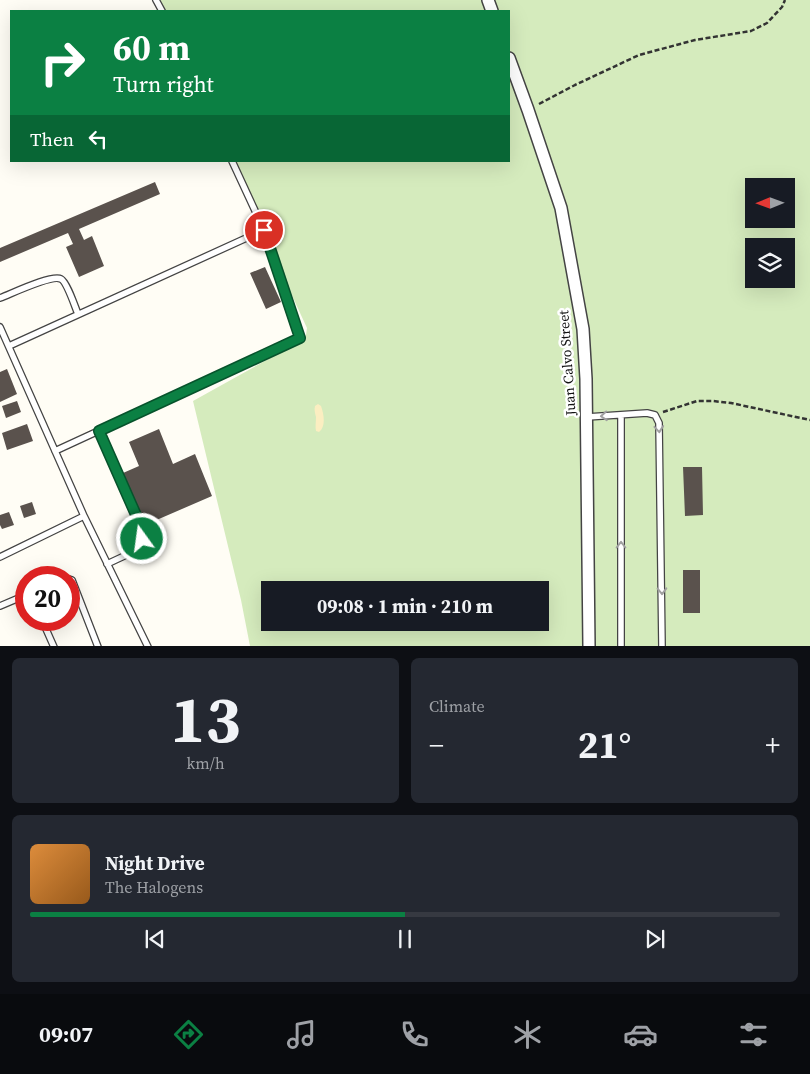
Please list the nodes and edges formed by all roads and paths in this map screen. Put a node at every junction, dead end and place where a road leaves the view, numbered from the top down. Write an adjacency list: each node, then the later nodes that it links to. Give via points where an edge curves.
1 (785, 0): 3 (path, via 767,23 751,31 695,40 639,56 575,84)
2 (510, 61): 3 (street, Juan Calvo Street)
3 (528, 110): 12 (street, Juan Calvo Street, via 560,208 582,329)
4 (232, 162): 5 (lane)
5 (264, 230): 7 (lane); 14 (lane, via 300,338)
6 (0, 298): 7 (lane, via 47,279 58,278 66,286)
7 (78, 314): 9 (lane)
8 (0, 327): 9 (lane)
9 (9, 346): 15 (lane)
10 (622, 415): 11 (lane); 12 (lane, one-way to 12); 27 (lane, one-way to 10)
11 (655, 415): 13 (path, via 697,401 713,401); 28 (lane, one-way to 28, via 659,423)
12 (587, 417): 26 (street, Juan Calvo Street)
13 (810, 420)
14 (99, 431): 15 (lane); 18 (lane, via 140,524 142,539 137,550)
15 (55, 451): 16 (lane)
16 (84, 516): 17 (lane); 18 (lane)
17 (0, 557)
18 (107, 564): 25 (lane)
19 (15, 600): 21 (lane)
20 (80, 600): 24 (lane)
21 (0, 606)
22 (47, 631): 23 (lane)
23 (54, 646)
24 (98, 646)
25 (148, 646)
26 (589, 646)
27 (621, 646)
28 (662, 646)

